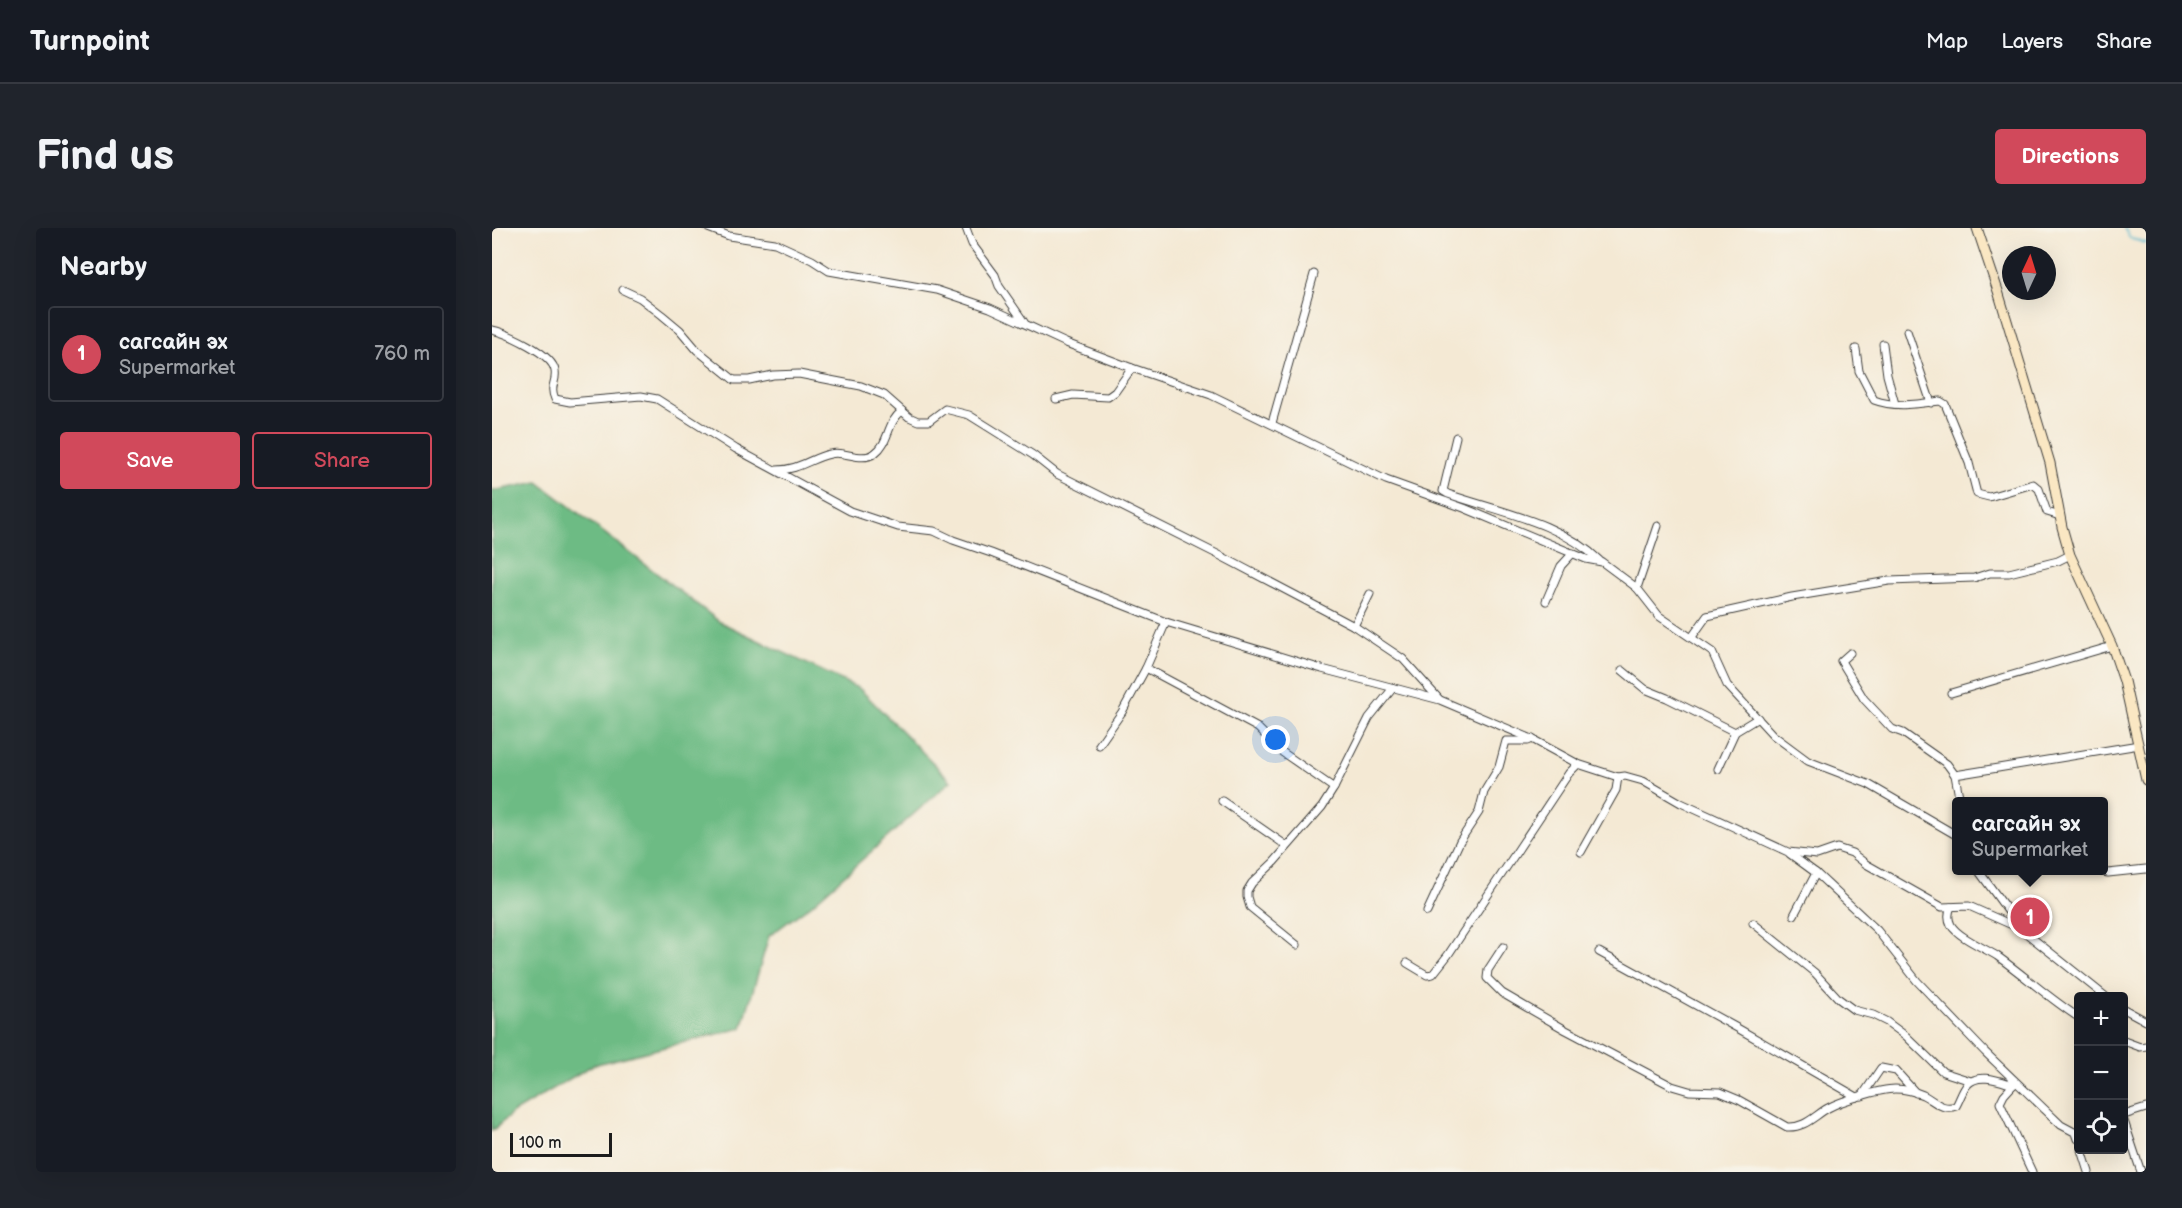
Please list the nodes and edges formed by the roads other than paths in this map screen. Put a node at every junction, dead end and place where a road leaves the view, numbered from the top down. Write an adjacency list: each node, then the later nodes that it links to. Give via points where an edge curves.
1 (708, 228): 6 (street, via 729,236 775,243 829,271 937,290)
2 (966, 228): 6 (street, via 972,244)
3 (1977, 228): 21 (main road, via 2050,463)
4 (1314, 274): 16 (street)
5 (623, 290): 15 (street, via 662,315 734,380 773,375 813,376 884,394)
6 (1025, 324): 11 (street)
7 (492, 330): 18 (street, via 520,340 545,356 555,371 555,399 657,399)
8 (1907, 331): 13 (street)
9 (1883, 344): 14 (street)
10 (1856, 350): 14 (street, via 1859,371 1870,395)
11 (1132, 368): 12 (street, via 1108,397 1073,395); 16 (street, via 1211,394)
12 (1056, 399)
13 (1931, 403): 14 (street); 21 (street, via 1946,406 1969,462 1977,494 1989,497 2033,484 2039,489 2047,512)
14 (1895, 404)
15 (902, 411): 18 (street, via 893,418 882,446 874,454 863,458 830,453 807,464); 30 (street, via 918,421 929,421 945,409 969,415 1057,474)
16 (1272, 423): 20 (street, via 1386,480)
17 (1456, 437): 19 (street, via 1443,491)
18 (774, 470): 29 (street, via 850,511 898,527 934,531)
19 (1480, 506): 20 (street); 25 (street, via 1559,532)
20 (1464, 508): 23 (street)
21 (2060, 516): 24 (main road)
22 (1658, 526): 26 (street)
23 (1573, 553): 25 (street); 28 (street, via 1561,566)
24 (2070, 555): 31 (street, via 2009,573 1889,581 1792,597 1707,616); 32 (main road)
25 (1602, 562): 26 (street)
26 (1637, 588): 31 (street, via 1659,616)
27 (1370, 594): 30 (street)
28 (1546, 601)
29 (1166, 622): 34 (street); 36 (street)
30 (1354, 626): 38 (street, via 1403,660)
31 (1692, 637): 39 (street, via 1712,652 1727,685)
32 (2112, 646): 37 (street); 43 (main road)
33 (1850, 653): 46 (street, via 1841,661 1864,699 1892,729 1947,764)
34 (1146, 668): 42 (street); 49 (street, via 1258,728 1282,752)
35 (1622, 670): 40 (street, via 1645,689)
36 (1393, 688): 38 (street); 49 (street, via 1369,718)
37 (1951, 693)
38 (1440, 700): 41 (street)
39 (1758, 718): 40 (street); 52 (street, via 1773,735 1808,761 1868,784)
40 (1735, 732): 45 (street)
41 (1532, 739): 44 (street); 61 (street, via 1506,741 1499,768 1484,792 1479,812 1460,841)
42 (1099, 745)
43 (2139, 745): 46 (street); 48 (main road)
44 (1578, 764): 47 (street); 68 (street, via 1432,974)
45 (1718, 769)
46 (1955, 775): 50 (street)
47 (1618, 777): 54 (street, via 1616,790); 55 (street, via 1643,780 1681,803)
48 (2146, 780)
49 (1334, 788): 53 (street)
50 (1958, 797)
51 (1222, 801): 53 (street)
52 (1952, 833)
53 (1287, 846): 65 (street, via 1252,883 1246,897 1250,907)
54 (1581, 852)
55 (1788, 852): 57 (street); 60 (street, via 1817,855 1837,848 1852,853 1942,907)
56 (2146, 869): 58 (street)
57 (1816, 873): 62 (street); 76 (street, via 1877,930 1917,981)
58 (2108, 873)
59 (1982, 875): 64 (street)
60 (1951, 907): 64 (street, via 1969,906); 71 (street, via 1948,914 1958,932)
61 (1427, 912)
62 (1794, 915)
63 (1753, 923): 75 (street, via 1854,1010 1887,1022 1943,1071)
64 (2021, 929): 69 (street)
65 (1297, 945)
66 (1503, 947): 78 (street, via 1487,978 1502,993 1672,1086 1720,1092 1796,1128 1828,1108)
67 (1599, 952): 78 (street)
68 (1407, 963)
69 (2100, 992)
70 (2128, 1011): 72 (street)
71 (2074, 1014)
72 (2146, 1021)
73 (2128, 1042): 74 (street)
74 (2146, 1046)
75 (1971, 1081): 76 (street, via 1980,1078); 77 (street, via 1956,1106 1950,1108)
76 (2015, 1083): 81 (street); 84 (street, via 2000,1103)
77 (1916, 1093): 78 (street, via 1895,1089); 78 (street, via 1896,1071 1881,1068)
78 (1859, 1097)
79 (2146, 1108): 80 (street)
80 (2128, 1114)
81 (2074, 1133)
82 (2128, 1133): 86 (street)
83 (2084, 1154): 85 (street)
84 (2031, 1172)
85 (2089, 1172)
86 (2141, 1172)

